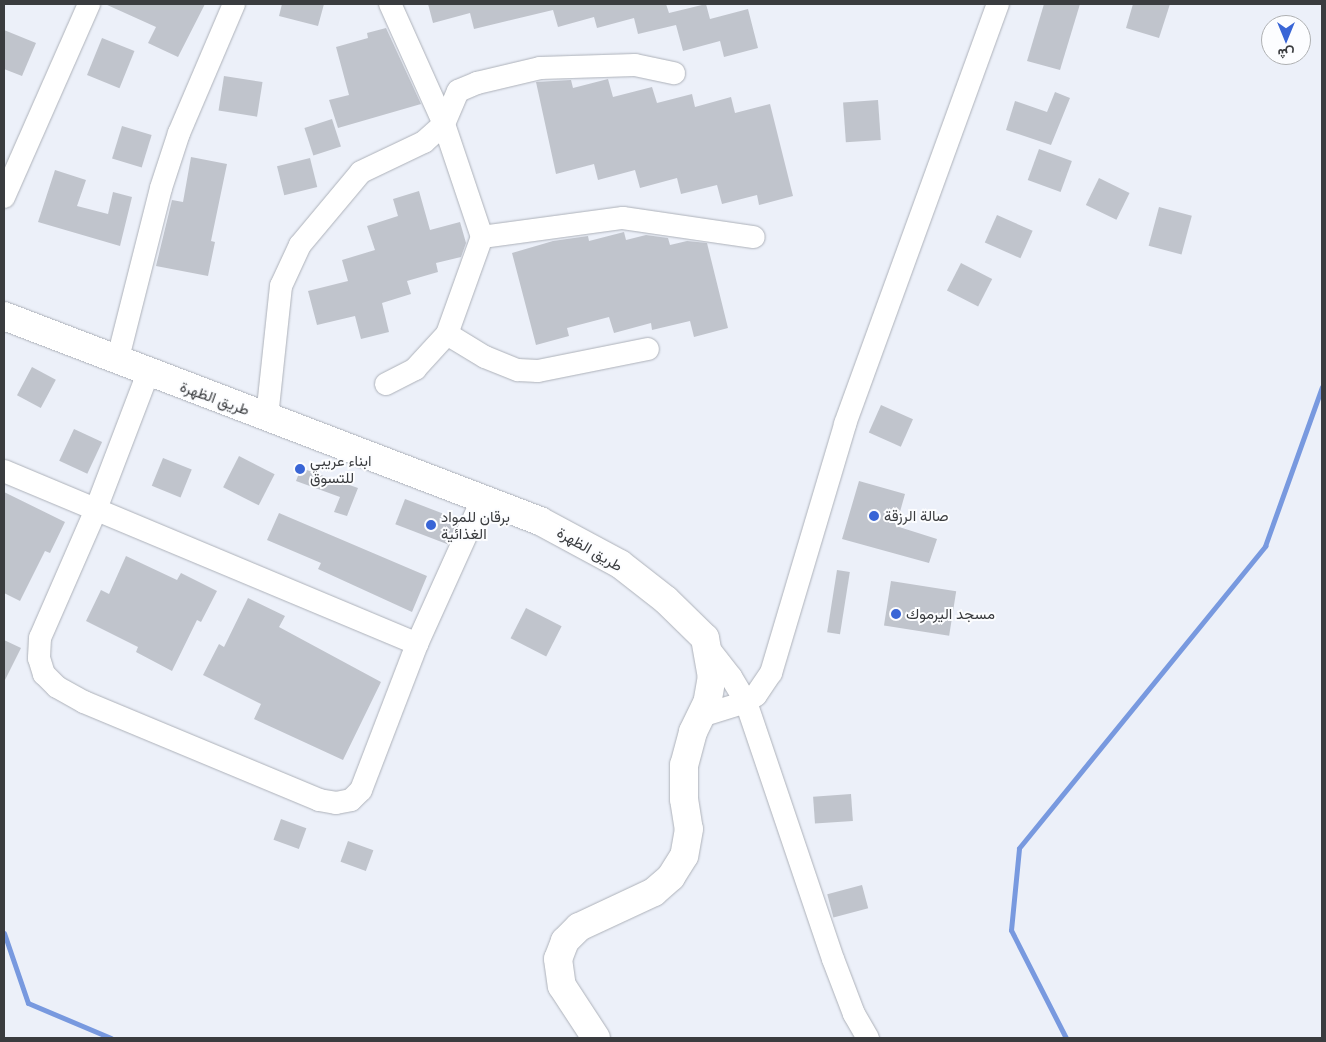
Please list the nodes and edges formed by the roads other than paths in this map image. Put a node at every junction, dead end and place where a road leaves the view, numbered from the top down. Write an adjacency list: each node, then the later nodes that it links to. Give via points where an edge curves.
1 (89, 4): 7 (street)
2 (234, 4): 13 (street, via 170,160)
3 (390, 4): 6 (street)
4 (998, 4): 22 (street, via 845,424 771,674 765,685)
5 (674, 73): 6 (street, via 635,65 540,68 477,83 458,91)
6 (444, 124): 8 (street); 16 (street, via 424,142 361,172 300,245 281,286)
7 (4, 197)
8 (482, 237): 9 (street, via 623,218); 11 (street)
9 (754, 238)
10 (4, 316): 13 (main road, طريق الظهرة)
11 (447, 334): 12 (street, via 485,357 518,370 538,371); 15 (street, via 415,369)
12 (648, 349)
13 (118, 358): 14 (main road, طريق الظهرة)
14 (148, 373): 16 (main road, طريق الظهرة); 19 (street)
15 (386, 384)
16 (267, 417): 18 (main road, طريق الظهرة)
17 (4, 471): 19 (street)
18 (483, 498): 20 (street); 21 (main road, طريق الظهرة, via 567,534 620,564 686,618 705,638)
19 (95, 512): 20 (street); 20 (street, via 40,638 39,658 44,674 57,687 84,702 319,800 336,803 351,800 361,790)
20 (417, 644)
21 (710, 650): 22 (street); 23 (main road, via 710,690)
22 (746, 702): 23 (street); 25 (street, via 833,959 854,1014)
23 (701, 716): 24 (main road, via 684,765 684,799 689,829 688,843 678,868 654,892 579,927 560,950 558,968 562,986)
24 (596, 1038)
25 (868, 1038)

